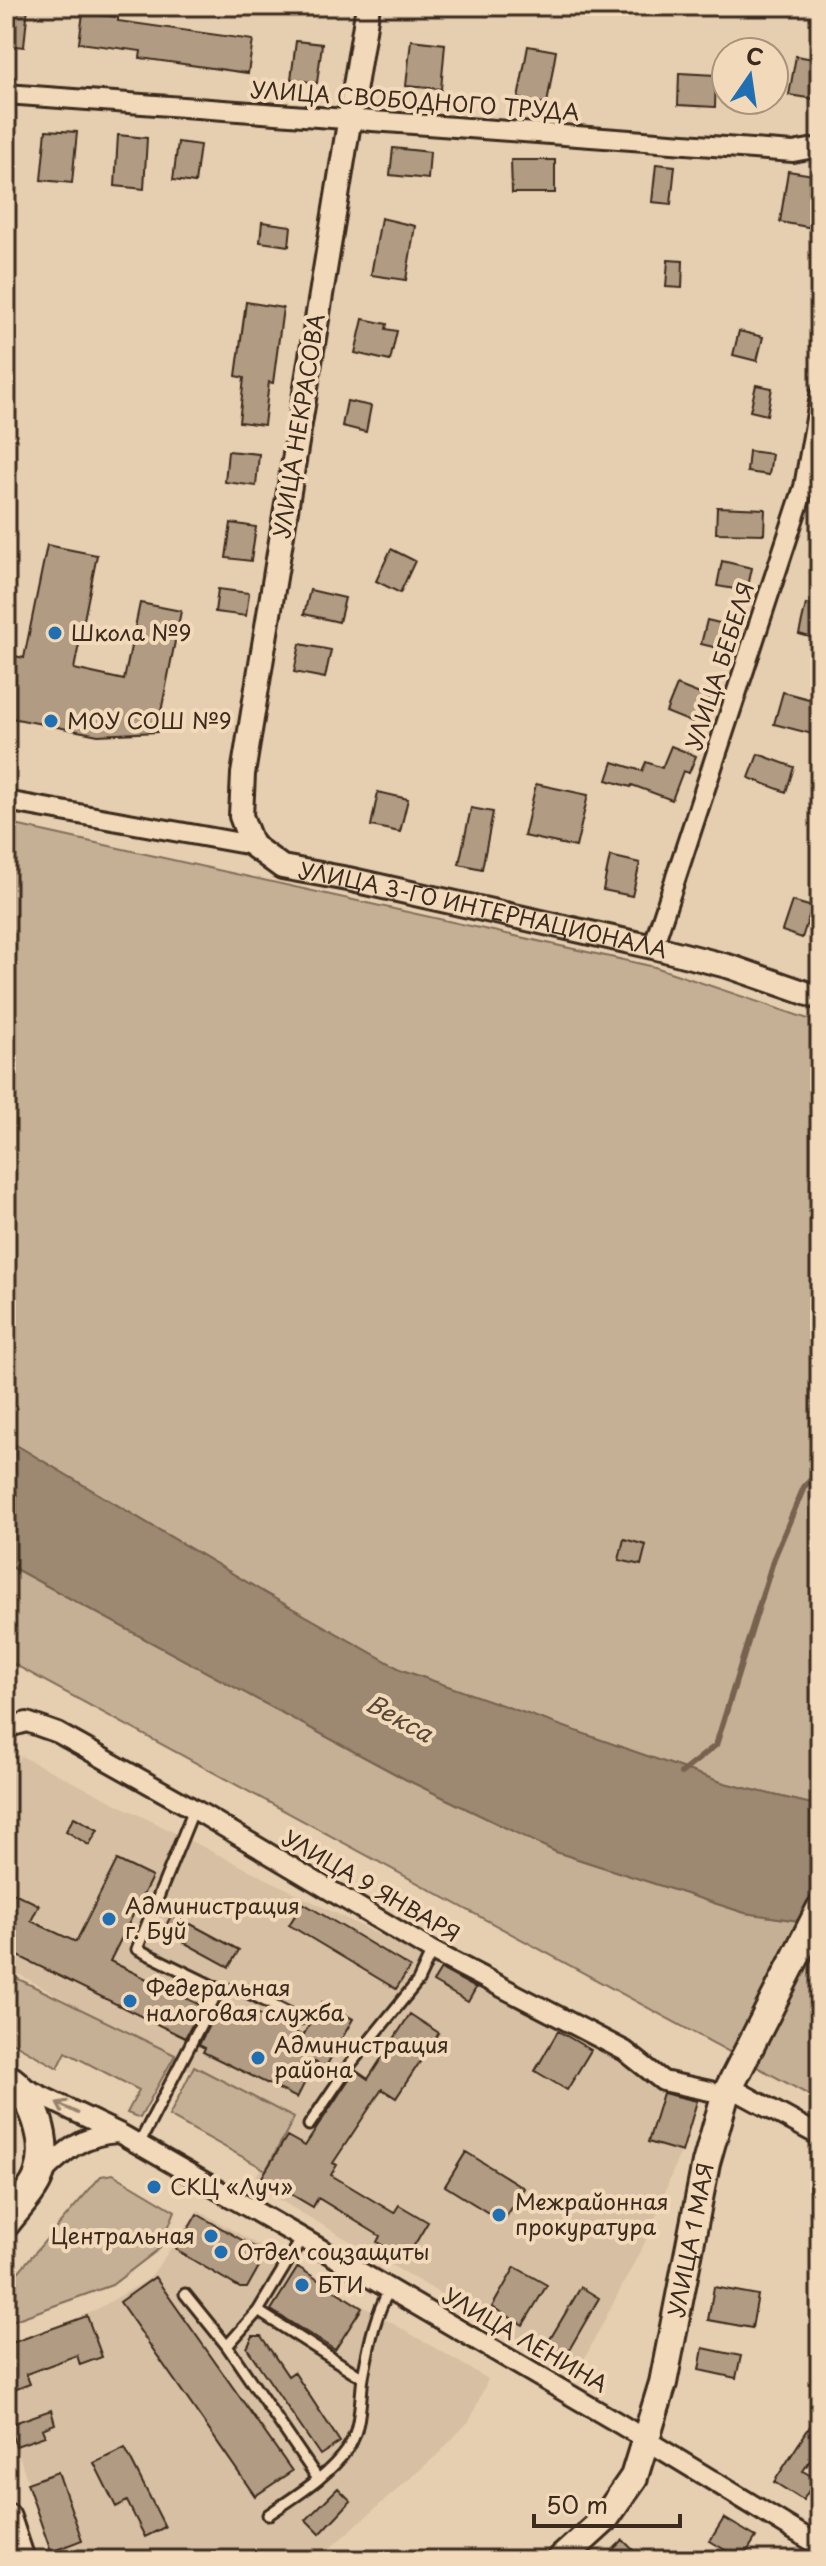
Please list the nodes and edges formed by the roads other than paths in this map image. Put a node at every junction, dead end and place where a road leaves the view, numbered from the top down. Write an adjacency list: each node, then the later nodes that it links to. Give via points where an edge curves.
1 (368, 6): 3 (street, УЛИЦА НЕКРАСОВА)
2 (6, 94): 3 (street, УЛИЦА СВОБОДНОГО ТРУДА)
3 (350, 121): 4 (street, УЛИЦА СВОБОДНОГО ТРУДА, via 793,152); 7 (street, УЛИЦА НЕКРАСОВА, via 243,774 241,816)
4 (820, 147)
5 (820, 396): 8 (street, УЛИЦА БЕБЕЛЯ, via 804,487)
6 (6, 801): 7 (street, УЛИЦА 3-ГО ИНТЕРНАЦИОНАЛА)
7 (252, 845): 8 (street, УЛИЦА 3-ГО ИНТЕРНАЦИОНАЛА, via 282,867)
8 (653, 947): 9 (street, УЛИЦА 3-ГО ИНТЕРНАЦИОНАЛА)
9 (820, 998)
10 (8, 1729): 11 (street, УЛИЦА 9 ЯНВАРЯ, via 27,1722 58,1733)
11 (194, 1809): 13 (street, УЛИЦА 9 ЯНВАРЯ); 14 (lane, via 137,1949)
12 (820, 1909): 31 (main road, УЛИЦА 1 МАЯ, via 725,2096)
13 (432, 1951): 17 (street, УЛИЦА 9 ЯНВАРЯ, via 625,2051 663,2081); 19 (lane, via 418,1981)
14 (219, 1989): 15 (lane, via 243,1990); 22 (lane)
15 (300, 2019)
16 (10, 2080): 20 (street, УЛИЦА ЛЕНИНА, one-way to 16); 23 (main road, via 27,2098 37,2120)
17 (710, 2091)
18 (741, 2093): 21 (street)
19 (309, 2125)
20 (119, 2133): 22 (street, УЛИЦА ЛЕНИНА); 23 (street, via 81,2141)
21 (820, 2136)
22 (139, 2144): 25 (street, УЛИЦА ЛЕНИНА)
23 (39, 2176): 24 (main road)
24 (6, 2222)
25 (302, 2238): 26 (street, УЛИЦА ЛЕНИНА); 28 (lane)
26 (390, 2289): 30 (lane, via 377,2310); 31 (street, УЛИЦА ЛЕНИНА)
27 (185, 2294): 29 (lane)
28 (258, 2311): 29 (lane); 30 (lane)
29 (227, 2346): 32 (lane)
30 (363, 2378): 32 (lane, via 349,2447)
31 (646, 2441): 35 (street, УЛИЦА ЛЕНИНА); 37 (main road, УЛИЦА 1 МАЯ, via 634,2477 604,2520)
32 (318, 2479): 33 (lane)
33 (268, 2515)
34 (6, 2518): 36 (main road)
35 (820, 2546)
36 (20, 2560)
37 (560, 2560)

